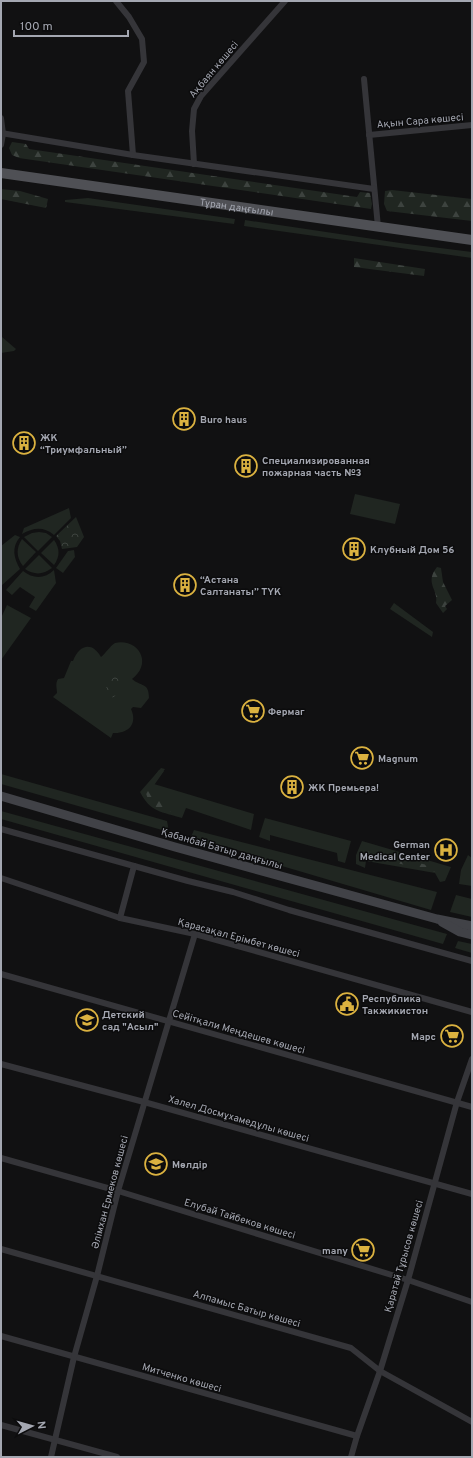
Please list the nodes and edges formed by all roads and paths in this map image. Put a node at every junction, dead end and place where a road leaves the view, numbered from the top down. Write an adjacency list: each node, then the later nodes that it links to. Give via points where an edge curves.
1 (116, 1): 9 (street, via 142,39 144,62 128,91)
2 (285, 1): 10 (street, Ақбаян көшесі, via 201,96 194,109)
3 (364, 79): 7 (street)
4 (1, 118): 6 (street)
5 (472, 125): 7 (street, Ақын Сара көшесі)
6 (2, 134): 8 (street); 9 (street)
7 (369, 135): 12 (street)
8 (1, 146)
9 (133, 155): 10 (street)
10 (194, 164): 12 (street)
11 (1, 173): 13 (main road, Тұран даңғылы)
12 (374, 189): 13 (street)
13 (378, 226): 14 (main road, Тұран даңғылы)
14 (472, 240)
15 (1, 796): 20 (main road, Қабанбай Батыр даңғылы)
16 (1, 829): 17 (street)
17 (134, 866): 19 (street); 24 (street)
18 (1, 878): 19 (street, Қарасақал Ерімбет көшесі)
19 (120, 918): 22 (street, Қарасақал Ерімбет көшесі)
20 (437, 919): 21 (main road, Қабанбай Батыр даңғылы); 23 (main road, Қабанбай Батыр даңғылы)
21 (472, 926)
22 (196, 934): 26 (street, Қарасақал Ерімбет көшесі); 27 (street, Әлімхан Ермеков көшесі)
23 (472, 936)
24 (472, 961)
25 (1, 974): 27 (street, Сейітқали Меңдешев көшесі)
26 (472, 1012)
27 (169, 1022): 30 (street, Әлімхан Ермеков көшесі); 31 (street, Сейітқали Меңдешев көшесі)
28 (472, 1059): 31 (street, Қаратай Тұрысов көшесі)
29 (1, 1064): 30 (street, Халел Досмұхамедұлы көшесі)
30 (144, 1102): 34 (street, Халел Досмұхамедұлы көшесі); 35 (street, Әлімхан Ермеков көшесі)
31 (457, 1102): 32 (street, Сейітқали Меңдешев көшесі); 34 (street, Қаратай Тұрысов көшесі)
32 (472, 1107)
33 (1, 1158): 35 (street, Елубай Тайбеков көшесі)
34 (434, 1183): 36 (street, Халел Досмұхамедұлы көшесі); 39 (street, Қаратай Тұрысов көшесі)
35 (118, 1191): 38 (street, Әлімхан Ермеков көшесі); 39 (street, Елубай Тайбеков көшесі)
36 (472, 1194)
37 (1, 1249): 38 (street, Алпамыс Батыр көшесі)
38 (97, 1276): 42 (street, Әлімхан Ермеков көшесі); 43 (street, Алпамыс Батыр көшесі, via 351,1348)
39 (408, 1280): 40 (street, Елубай Тайбеков көшесі); 43 (street, Қаратай Тұрысов көшесі)
40 (472, 1302)
41 (1, 1336): 42 (street, Митченко көшесі)
42 (74, 1357): 46 (street, Митченко көшесі); 47 (street, Әлімхан Ермеков көшесі)
43 (380, 1371): 44 (street, Алпамыс Батыр көшесі); 46 (street, Қаратай Тұрысов көшесі)
44 (472, 1422)
45 (1, 1425): 47 (street)
46 (357, 1436): 50 (street, Қаратай Тұрысов көшесі)
47 (54, 1440): 48 (street, Әлімхан Ермеков көшесі); 49 (street)
48 (50, 1457)
49 (117, 1457)
50 (351, 1457)

